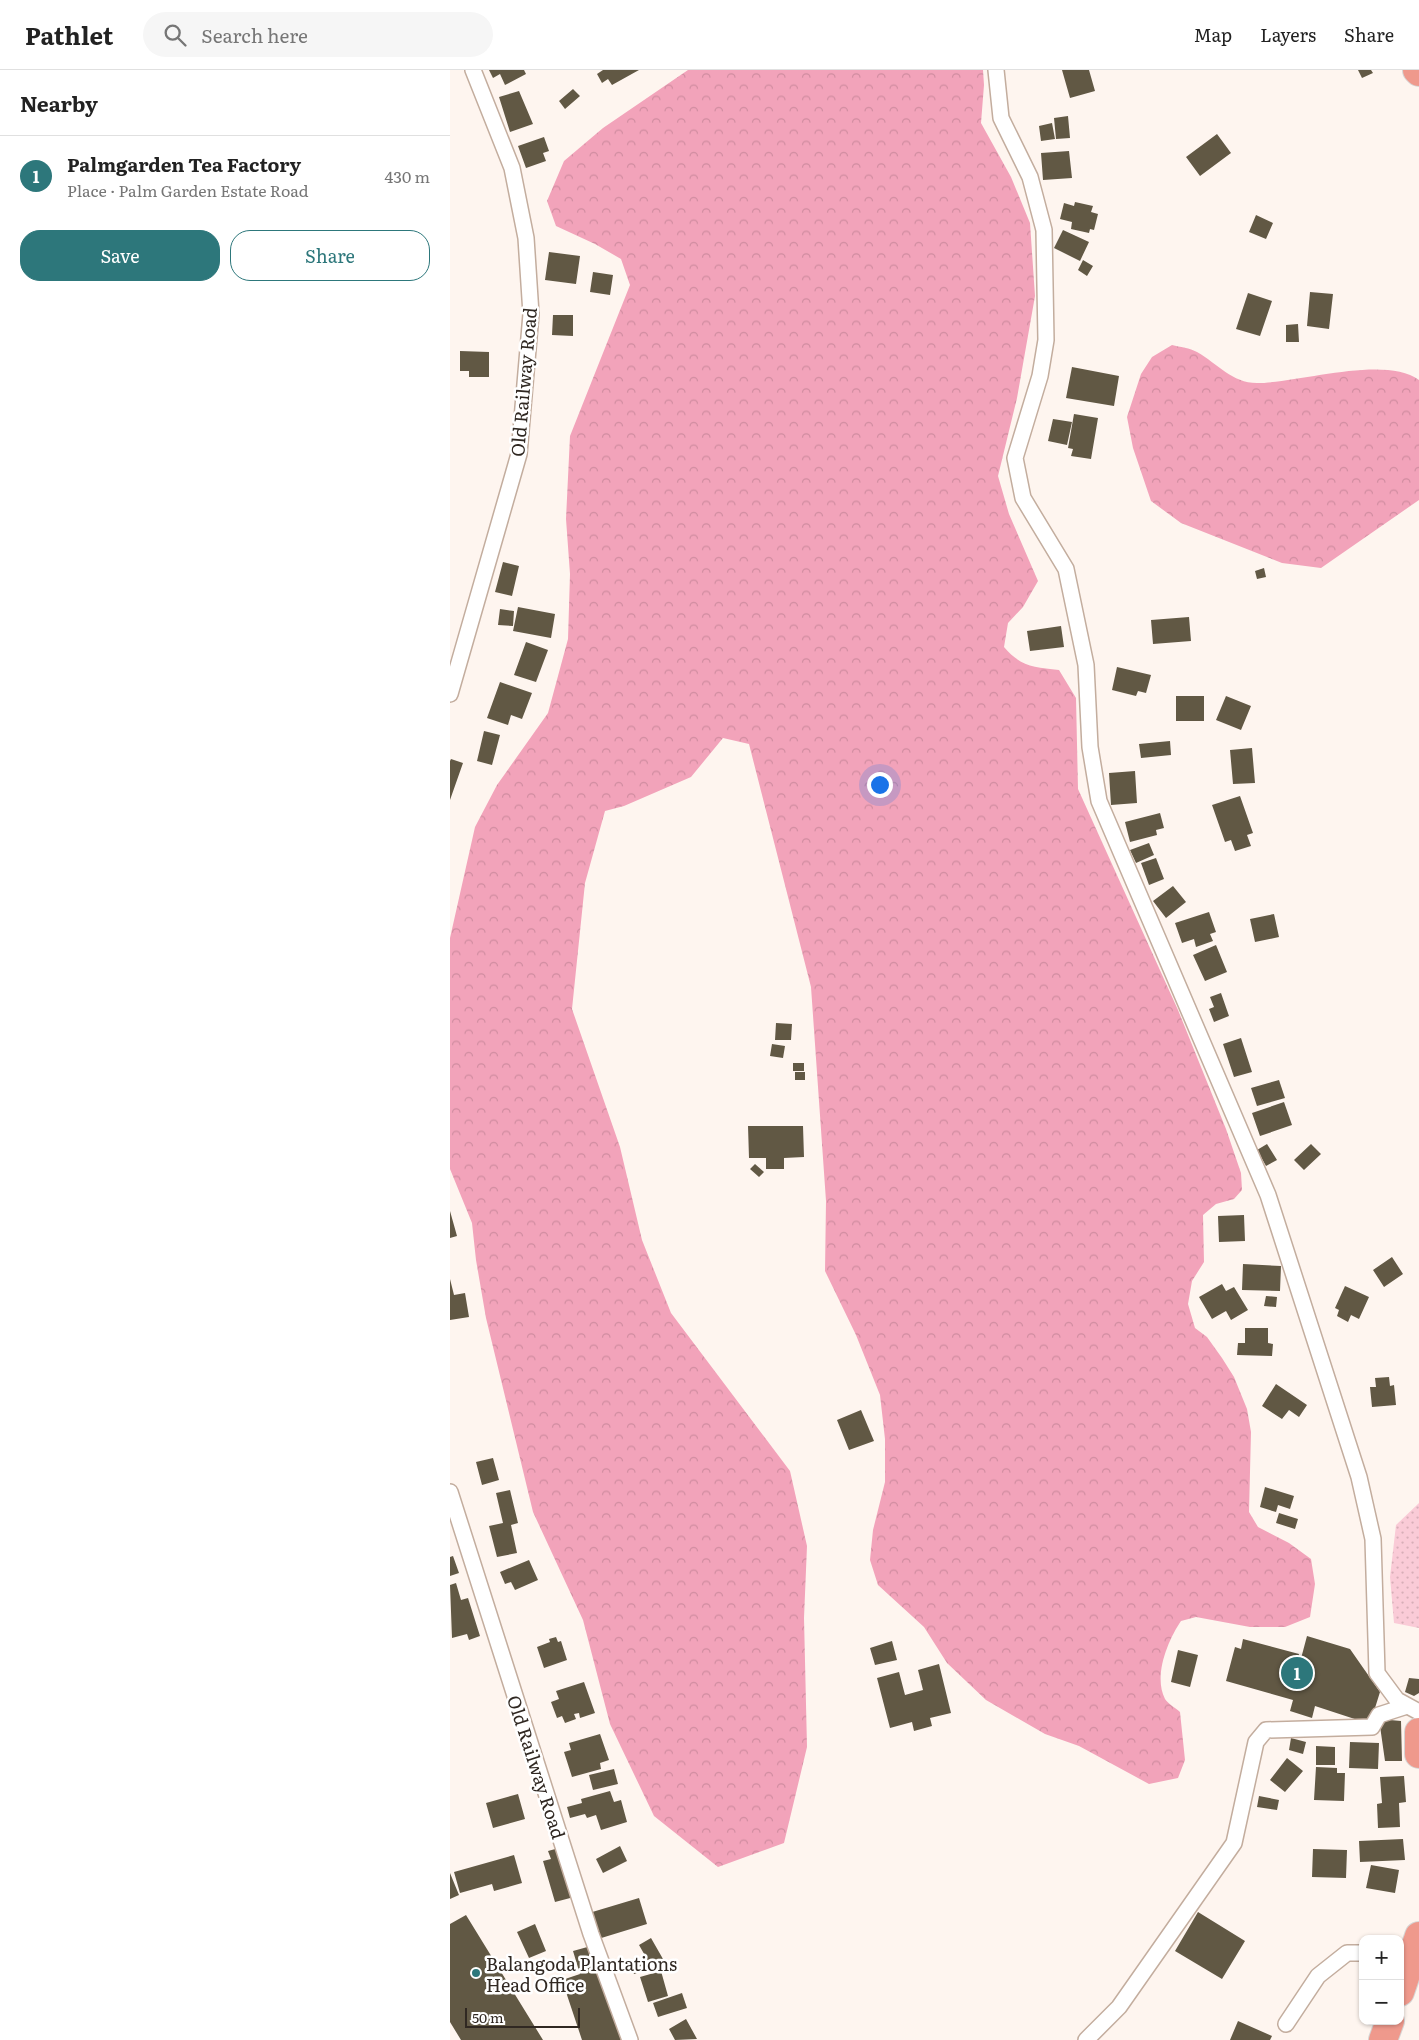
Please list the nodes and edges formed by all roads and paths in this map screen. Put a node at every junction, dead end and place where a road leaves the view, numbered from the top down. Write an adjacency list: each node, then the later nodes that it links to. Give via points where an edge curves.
1 (473, 70): 3 (street, Old Railway Road, via 512,168 526,238 531,314 519,454)
2 (996, 70): 5 (street, via 1001,118 1030,177 1044,230 1046,340 1040,376 1015,458 1023,498 1066,570 1086,665 1090,746 1099,800 1268,1195 1363,1495 1373,1539 1377,1673 1397,1700)
3 (450, 694)
4 (450, 1492): 13 (street, Old Railway Road, via 591,1934)
5 (1413, 1709): 14 (street, via 1379,1715 1372,1727 1266,1730 1256,1742 1234,1843 1119,2007)
6 (1419, 1732): 7 (highway)
7 (1419, 1754)
8 (1419, 1936): 10 (highway)
9 (1359, 1953): 11 (street, via 1347,1954 1318,1976)
10 (1404, 1973)
11 (1286, 2024)
12 (1389, 2025): 15 (highway)
13 (630, 2040)
14 (1086, 2040)
15 (1383, 2040)

